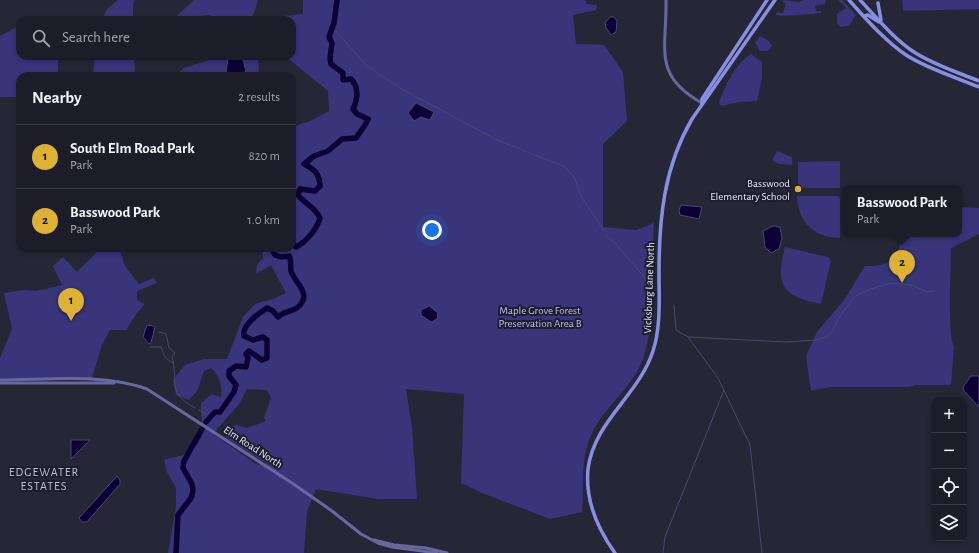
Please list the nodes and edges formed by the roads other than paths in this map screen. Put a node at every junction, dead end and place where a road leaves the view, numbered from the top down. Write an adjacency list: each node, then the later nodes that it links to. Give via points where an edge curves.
1 (666, 0): 11 (street, via 665,56 668,69 679,87)
2 (767, 0): 11 (main road, Vicksburg Lane North, via 702,99)
3 (775, 0): 11 (main road, Vicksburg Lane North)
4 (849, 0): 7 (main road)
5 (860, 0): 8 (main road)
6 (878, 3): 8 (main road)
7 (864, 16): 8 (main road, via 868,15); 10 (main road, via 905,54)
8 (884, 25): 9 (main road, via 921,56)
9 (979, 81)
10 (979, 87)
11 (702, 103): 16 (main road, Vicksburg Lane North, via 683,134 666,186 661,220 657,334 653,352 638,380 600,432 589,463 588,487 592,509 598,526)
12 (0, 382): 13 (street, Elm Road North, via 117,382 147,389 321,503)
13 (372, 540): 14 (street, Elm Road North, via 392,547); 15 (street, Elm Road North)
14 (437, 553)
15 (447, 553)
16 (615, 553)

